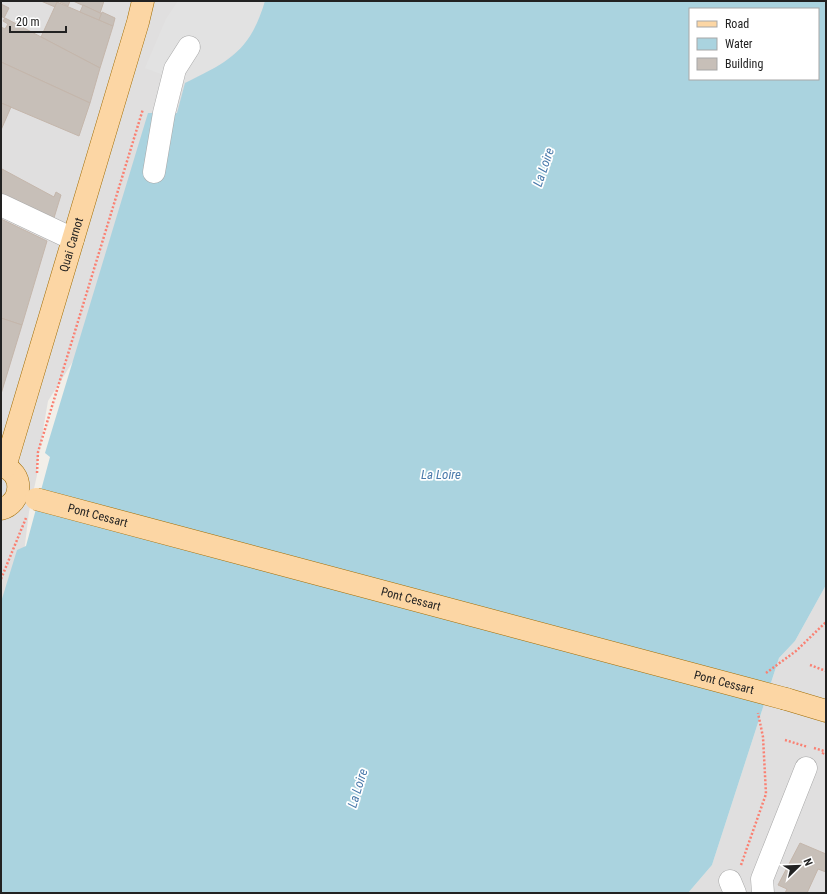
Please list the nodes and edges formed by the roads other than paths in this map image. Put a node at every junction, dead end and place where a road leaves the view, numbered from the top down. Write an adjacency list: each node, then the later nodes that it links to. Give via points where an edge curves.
1 (152, 1): 2 (main road, Quai Carnot)
2 (140, 11): 6 (main road, Quai Carnot)
3 (189, 47): 4 (street, via 175,69)
4 (154, 172)
5 (1, 205): 6 (street)
6 (73, 239): 7 (main road, Quai Carnot)
7 (3, 467): 8 (main road, via 11,471)
8 (27, 497): 9 (main road); 10 (main road, Pont Cessart, bridge)
9 (1, 509)
10 (826, 711)
11 (806, 768): 12 (street, via 762,879)
12 (763, 893)

